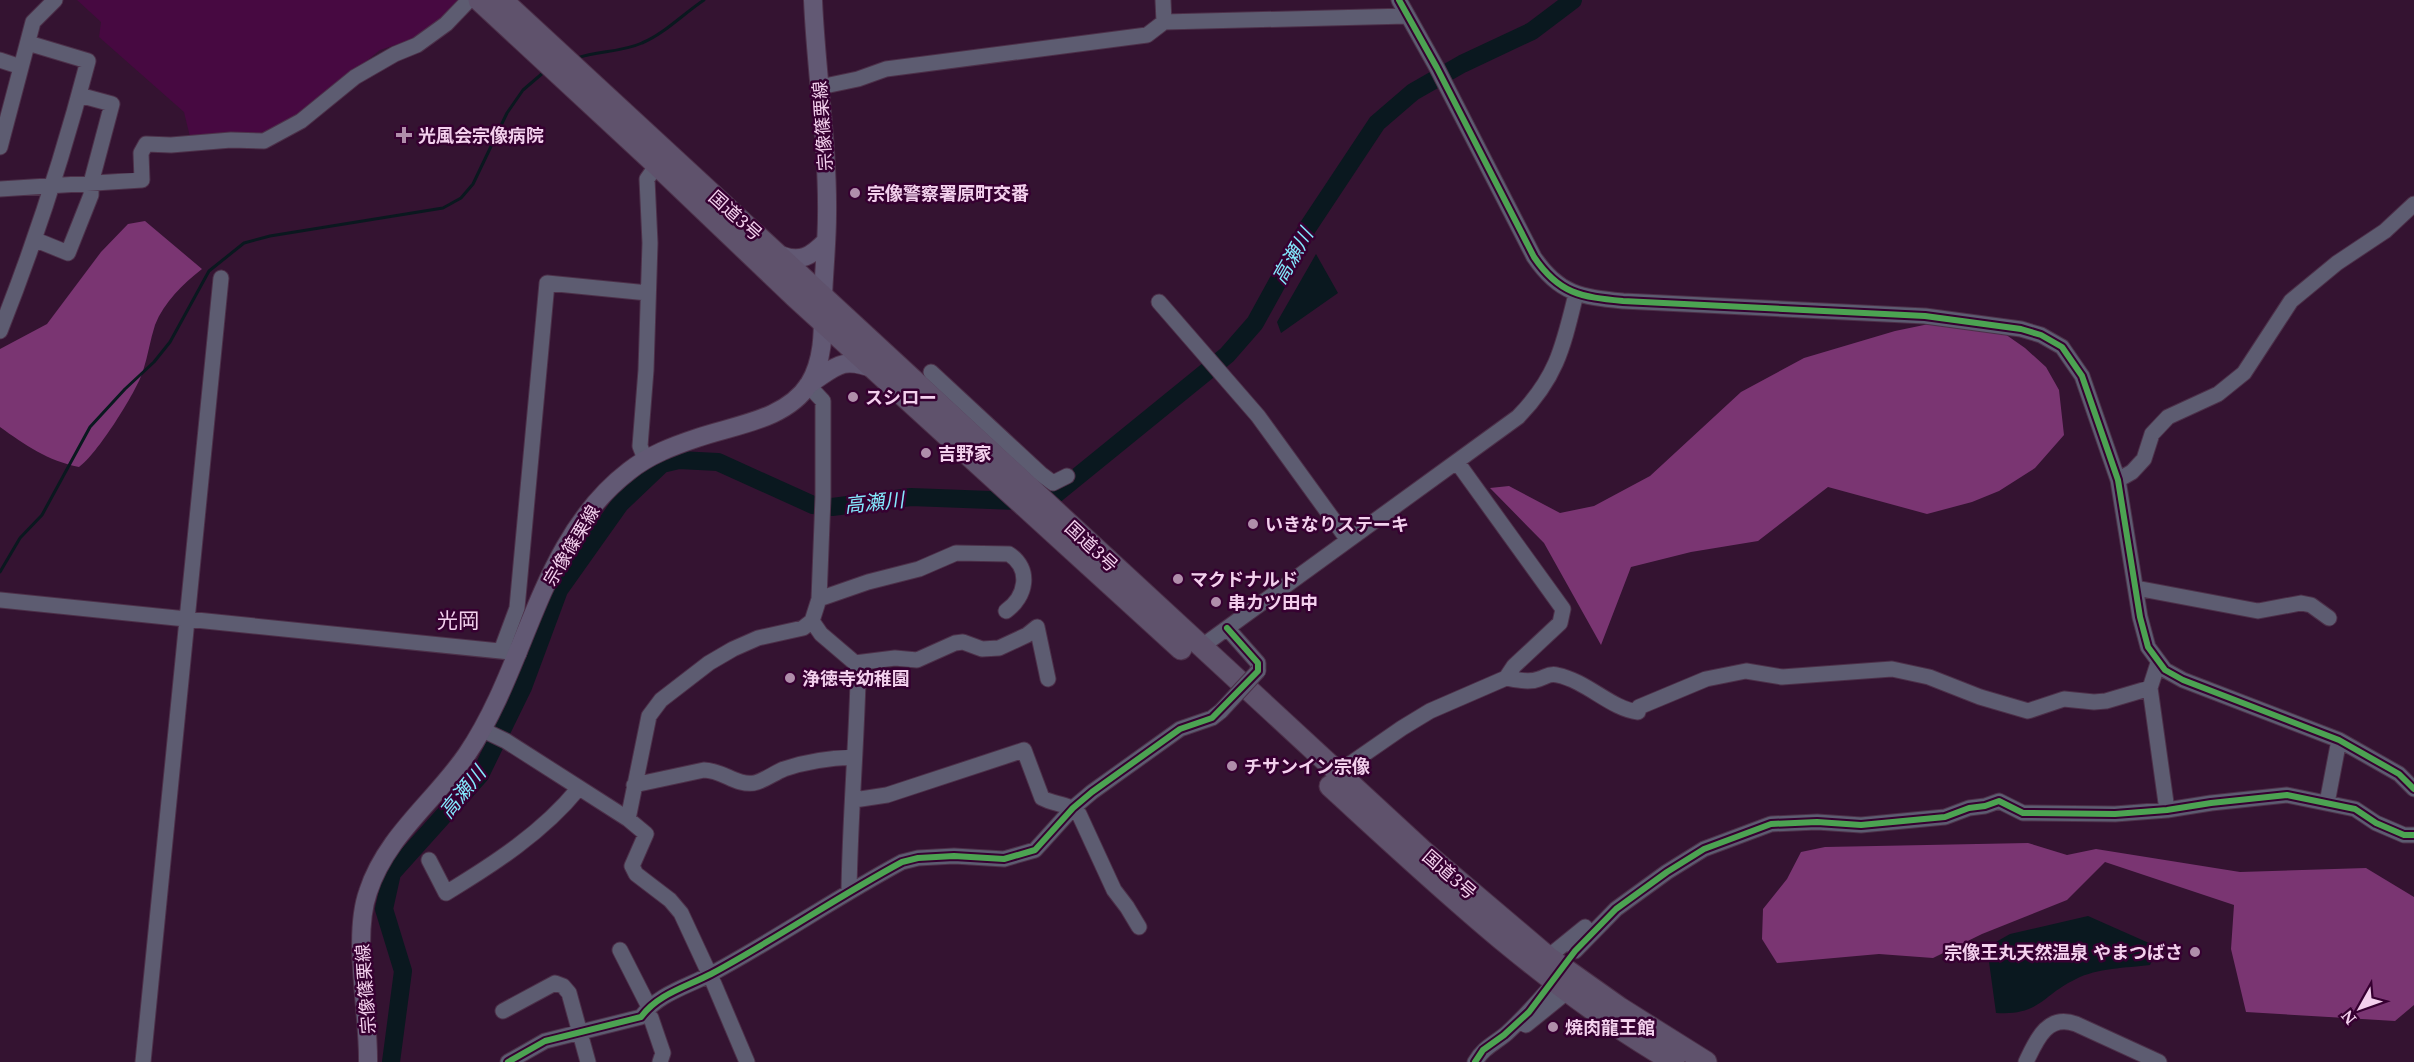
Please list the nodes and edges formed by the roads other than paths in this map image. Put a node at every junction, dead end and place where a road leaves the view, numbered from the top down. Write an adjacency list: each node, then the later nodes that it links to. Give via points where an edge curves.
1 (55, 0): 10 (street, via 33,22)
2 (469, 0): 19 (street, via 446,24 417,45 355,77 302,121 264,141 146,144 141,153 142,180)
3 (479, 0): 11 (highway, 国道3号)
4 (502, 0): 11 (highway, 国道3号)
5 (813, 0): 15 (main road, 宗像篠栗線)
6 (1163, 0): 9 (street)
7 (1399, 0): 8 (street)
8 (1407, 16): 9 (street); 28 (street, via 1534,257 1552,280)
9 (1164, 22): 15 (street, via 1147,35 886,69)
10 (28, 43): 13 (street); 16 (street, via 88,61)
11 (550, 55): 14 (highway, 国道3号)
12 (0, 60): 13 (street)
13 (21, 67): 17 (street)
14 (566, 70): 18 (highway, 国道3号); 25 (highway, 国道3号)
15 (820, 87): 24 (main road, 宗像篠栗線, via 828,213)
16 (79, 95): 19 (street, via 111,104); 20 (street)
17 (0, 147)
18 (657, 165): 27 (street, via 647,178); 32 (highway, 国道3号)
19 (91, 183): 20 (street); 23 (street, via 91,195 68,253)
20 (54, 184): 21 (street); 23 (street)
21 (0, 189)
22 (2414, 204): 40 (street, via 2385,231 2337,263 2291,301 2244,373 2218,394 2168,417 2152,434 2144,459)
23 (36, 240): 30 (street)
24 (826, 241): 25 (main road, via 809,257 792,260); 29 (main road, 宗像篠栗線)
25 (780, 255): 29 (highway, 国道3号)
26 (221, 278): 49 (street)
27 (648, 293): 37 (street, via 640,446); 53 (street, via 547,283)
28 (1576, 294): 38 (street, via 1553,373 1539,393 1518,417); 40 (street, via 1623,301 1925,316 2041,335 2062,347 2082,376)
29 (823, 297): 32 (main road, 宗像篠栗線); 41 (highway, 国道3号)
30 (6, 300): 33 (street)
31 (1159, 302): 43 (street, via 1258,416)
32 (823, 322): 34 (highway, 国道3号); 36 (main road, 宗像篠栗線, via 821,352)
33 (0, 331)
34 (874, 369): 36 (main road, via 849,362 835,366); 41 (highway, 国道3号)
35 (931, 372): 39 (street, via 1041,474 1053,483)
36 (808, 385): 37 (main road, 宗像篠栗線, via 783,408 770,414); 45 (street, via 823,401)
37 (645, 459): 53 (main road, 宗像篠栗線, via 610,487 584,518)
38 (1457, 462): 43 (street); 56 (street, via 1563,609 1560,622)
39 (1067, 476)
40 (2118, 480): 44 (street)
41 (1016, 486): 42 (highway, 国道3号)
42 (1043, 511): 52 (highway, 国道3号); 80 (highway, 国道3号)
43 (1348, 540): 51 (street)
44 (2136, 588): 48 (street, via 2258,611 2301,603); 55 (street, via 2148,647)
45 (819, 599): 47 (street, via 919,569 956,553 1009,554 1021,566 1025,579 1017,603); 50 (street)
46 (1, 601): 49 (street)
47 (1006, 611)
48 (2329, 618)
49 (187, 619): 53 (street); 84 (street)
50 (812, 621): 54 (street, via 821,634); 63 (street, via 802,628 758,638 733,649 691,675 661,700 649,716)
51 (1227, 628): 52 (street); 68 (street, bridge, via 1258,663 1258,671 1212,718 1180,729)
52 (1201, 647): 62 (highway, 国道3号)
53 (510, 652): 59 (main road, 宗像篠栗線, via 502,692)
54 (855, 663): 57 (street, via 895,658 917,660 963,642 982,649 999,648 1037,627); 61 (street, via 858,681)
55 (2158, 663): 58 (street); 60 (street, via 2183,680)
56 (1506, 678): 58 (street, via 1527,681 1557,675 1587,686 1626,711 1638,712 1639,706 1682,688 1746,671 1782,677 1892,669 1929,677 2028,711 2064,699 2106,701); 62 (street, via 1430,711)
57 (1048, 680)
58 (2150, 688): 69 (street)
59 (483, 730): 64 (street); 85 (main road, 宗像篠栗線, via 448,779 386,852 366,895 361,941)
60 (2339, 740): 65 (street, via 2399,774); 67 (street)
61 (854, 758): 63 (street, via 825,758 782,770 755,783 704,770); 66 (street)
62 (1337, 772): 78 (highway, 国道3号)
63 (634, 785): 70 (street)
64 (578, 789): 70 (street); 72 (street, via 563,807 512,850 446,893)
65 (2414, 789)
66 (854, 800): 68 (street, via 887,795 1024,750 1042,798); 73 (street)
67 (2327, 803): 69 (street, via 2275,795); 71 (street, via 2355,809 2376,823 2404,835)
68 (1073, 808): 73 (street, via 1035,850 1024,855 1004,859 918,858 902,862); 75 (street, via 1114,890)
69 (2167, 810): 74 (street, via 2023,813 2000,801 1945,817 1861,825 1771,824 1704,849)
70 (628, 819): 79 (street, via 646,834 632,866 636,874 681,913)
71 (2414, 835)
72 (429, 860)
73 (849, 891): 79 (street)
74 (1629, 899): 77 (street); 78 (street, via 1618,895 1575,938)
75 (1139, 927)
76 (620, 950): 81 (street)
77 (1575, 951)
78 (1548, 957): 92 (highway, 国道3号)
79 (710, 975): 81 (street, via 671,992); 89 (street)
80 (1557, 991): 90 (street, via 1539,1016 1483,1050); 91 (highway, 国道3号)
81 (647, 1009): 83 (street, via 641,1017); 88 (street, via 663,1053)
82 (503, 1011): 83 (street, via 555,983 569,993)
83 (578, 1032): 86 (street, via 544,1041); 87 (street)
84 (142, 1062)
85 (368, 1062)
86 (508, 1062)
87 (588, 1062)
88 (660, 1062)
89 (747, 1062)
90 (1475, 1062)
91 (1674, 1062)
92 (1706, 1062)
93 (2026, 1062): 94 (street, via 2045,1029 2062,1021)
94 (2159, 1062)

